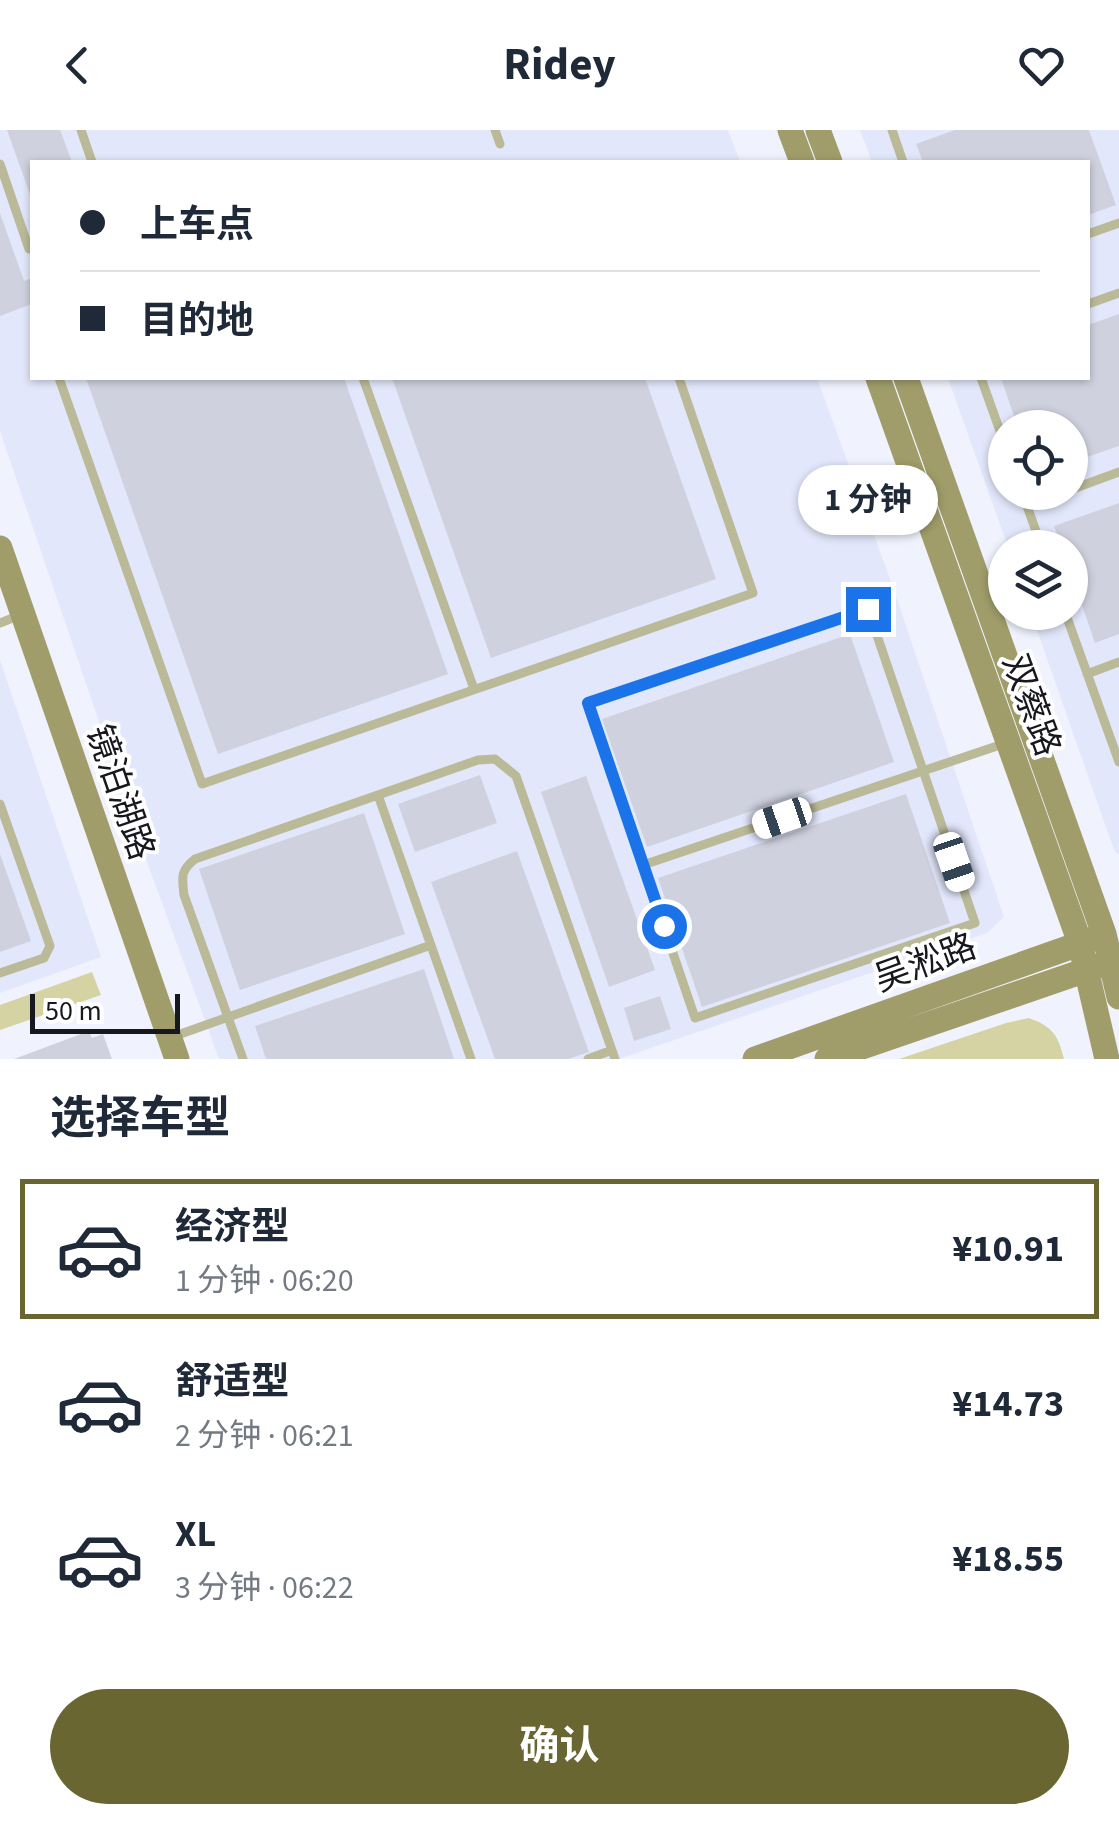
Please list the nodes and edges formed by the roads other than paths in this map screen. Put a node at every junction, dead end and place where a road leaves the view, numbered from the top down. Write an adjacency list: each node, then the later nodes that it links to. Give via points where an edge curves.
1 (81, 130): 7 (lane)
2 (495, 130): 6 (lane)
3 (790, 130): 8 (street)
4 (818, 130): 9 (street)
5 (892, 130): 10 (lane)
6 (500, 144)
7 (91, 160)
8 (801, 160)
9 (829, 160)
10 (902, 160)
11 (0, 164): 14 (lane)
12 (1119, 223): 13 (lane)
13 (1090, 233)
14 (30, 249)
15 (1119, 293): 16 (lane)
16 (1090, 303)
17 (59, 380): 31 (lane, via 202,784)
18 (365, 380): 31 (lane)
19 (679, 380): 31 (lane, via 753,592)
20 (879, 380): 32 (street, 双蔡路)
21 (907, 380): 39 (street, 双蔡路)
22 (981, 380): 23 (lane)
23 (992, 410)
24 (1119, 472): 25 (lane)
25 (1088, 483)
26 (0, 548): 27 (street, 镜泊湖路)
27 (12, 618): 43 (street, 镜泊湖路)
28 (1072, 630): 30 (lane)
29 (1119, 662): 30 (lane)
30 (1088, 674): 33 (lane)
31 (474, 689)
32 (1008, 742): 34 (lane); 39 (street, 双蔡路)
33 (1119, 762)
34 (922, 771): 37 (lane); 37 (lane, via 975,924 695,1018); 37 (lane, via 868,609 588,703)
35 (378, 795): 38 (lane); 42 (lane, via 186,866 184,895); 44 (lane, via 478,760 495,759 516,776)
36 (0, 804): 40 (lane, via 50,946 44,958)
37 (643, 866)
38 (431, 945): 42 (lane); 46 (lane)
39 (1103, 950): 41 (street, 双蔡路); 48 (street, 吴淞路); 49 (street, 吴淞路); 50 (street, 双蔡路)
40 (0, 973)
41 (1119, 997)
42 (228, 1017): 43 (lane); 45 (lane)
43 (173, 1048)
44 (614, 1055): 47 (lane)
45 (242, 1059)
46 (471, 1059)
47 (588, 1059)
48 (755, 1059)
49 (827, 1059)
50 (1107, 1059)

